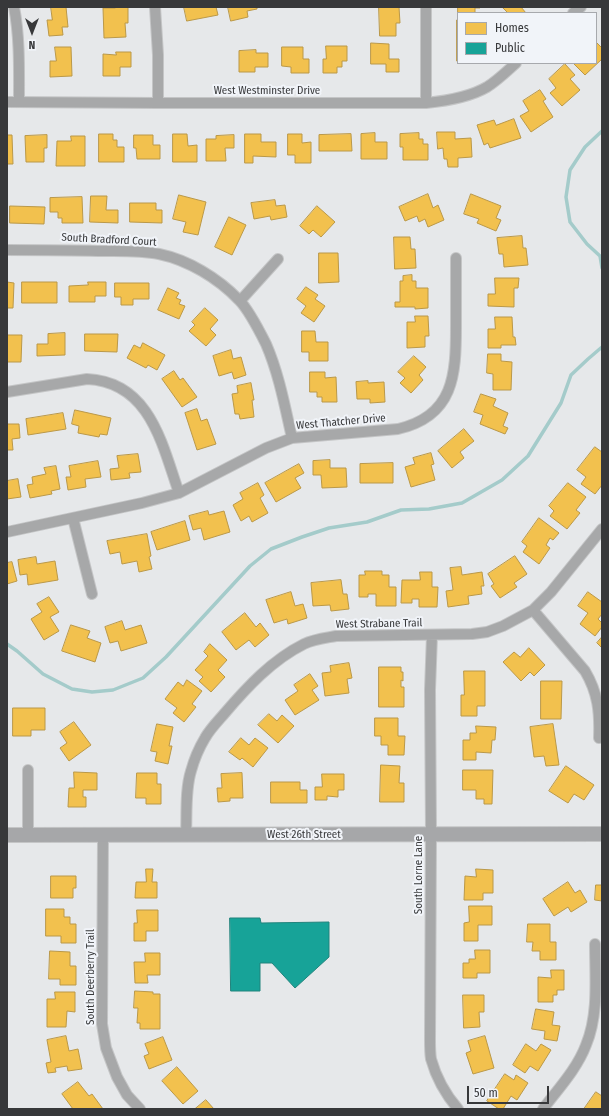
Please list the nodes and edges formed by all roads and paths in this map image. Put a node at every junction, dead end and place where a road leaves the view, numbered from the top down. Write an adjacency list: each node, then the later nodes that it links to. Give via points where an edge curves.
1 (14, 7): 6 (street, via 19,57)
2 (156, 7): 7 (street)
3 (426, 7): 8 (street)
4 (515, 64): 8 (street, West Westminster Drive, via 486,87 465,96)
5 (7, 102): 6 (street, West Westminster Drive)
6 (19, 102): 7 (street, West Westminster Drive)
7 (158, 103): 8 (street, West Westminster Drive)
8 (426, 103)
9 (7, 250): 12 (street, South Bradford Court, via 133,251 158,254 196,268 220,283)
10 (456, 258): 14 (street, West Thatcher Drive, via 456,358 449,390 442,403 421,421 398,429)
11 (278, 259): 12 (street)
12 (240, 301): 14 (street, South Bradford Court, via 257,326 272,360)
13 (7, 392): 15 (street, via 96,379 108,382 132,395 152,420)
14 (292, 438): 15 (street, West Thatcher Drive, via 266,448)
15 (179, 493): 16 (street, West Thatcher Drive)
16 (73, 518): 18 (street, West Thatcher Drive); 19 (street)
17 (602, 529): 20 (street, West Strabane Trail, via 551,592)
18 (7, 532)
19 (92, 594)
20 (533, 610): 21 (street, West Strabane Trail, via 487,632); 22 (street, via 585,671 591,682 598,707)
21 (432, 635): 24 (street, South Lorne Lane); 29 (street, West Strabane Trail, via 336,636 319,639 288,653 262,674 242,692 218,721 206,736 197,754 190,773)
22 (599, 738)
23 (28, 770): 27 (street)
24 (431, 834): 25 (main road, West 26th Street); 29 (main road, West 26th Street); 32 (street, South Lorne Lane, via 431,1058 438,1079)
25 (602, 834)
26 (7, 835): 27 (main road, West 26th Street)
27 (28, 835): 28 (main road, West 26th Street)
28 (103, 835): 29 (main road, West 26th Street); 31 (street, South Deerberry Trail, via 102,1024 106,1048 117,1077)
29 (186, 835)
30 (595, 944): 33 (street, via 594,1020 586,1046 576,1066)
31 (140, 1109)
32 (458, 1109)
33 (543, 1109)

